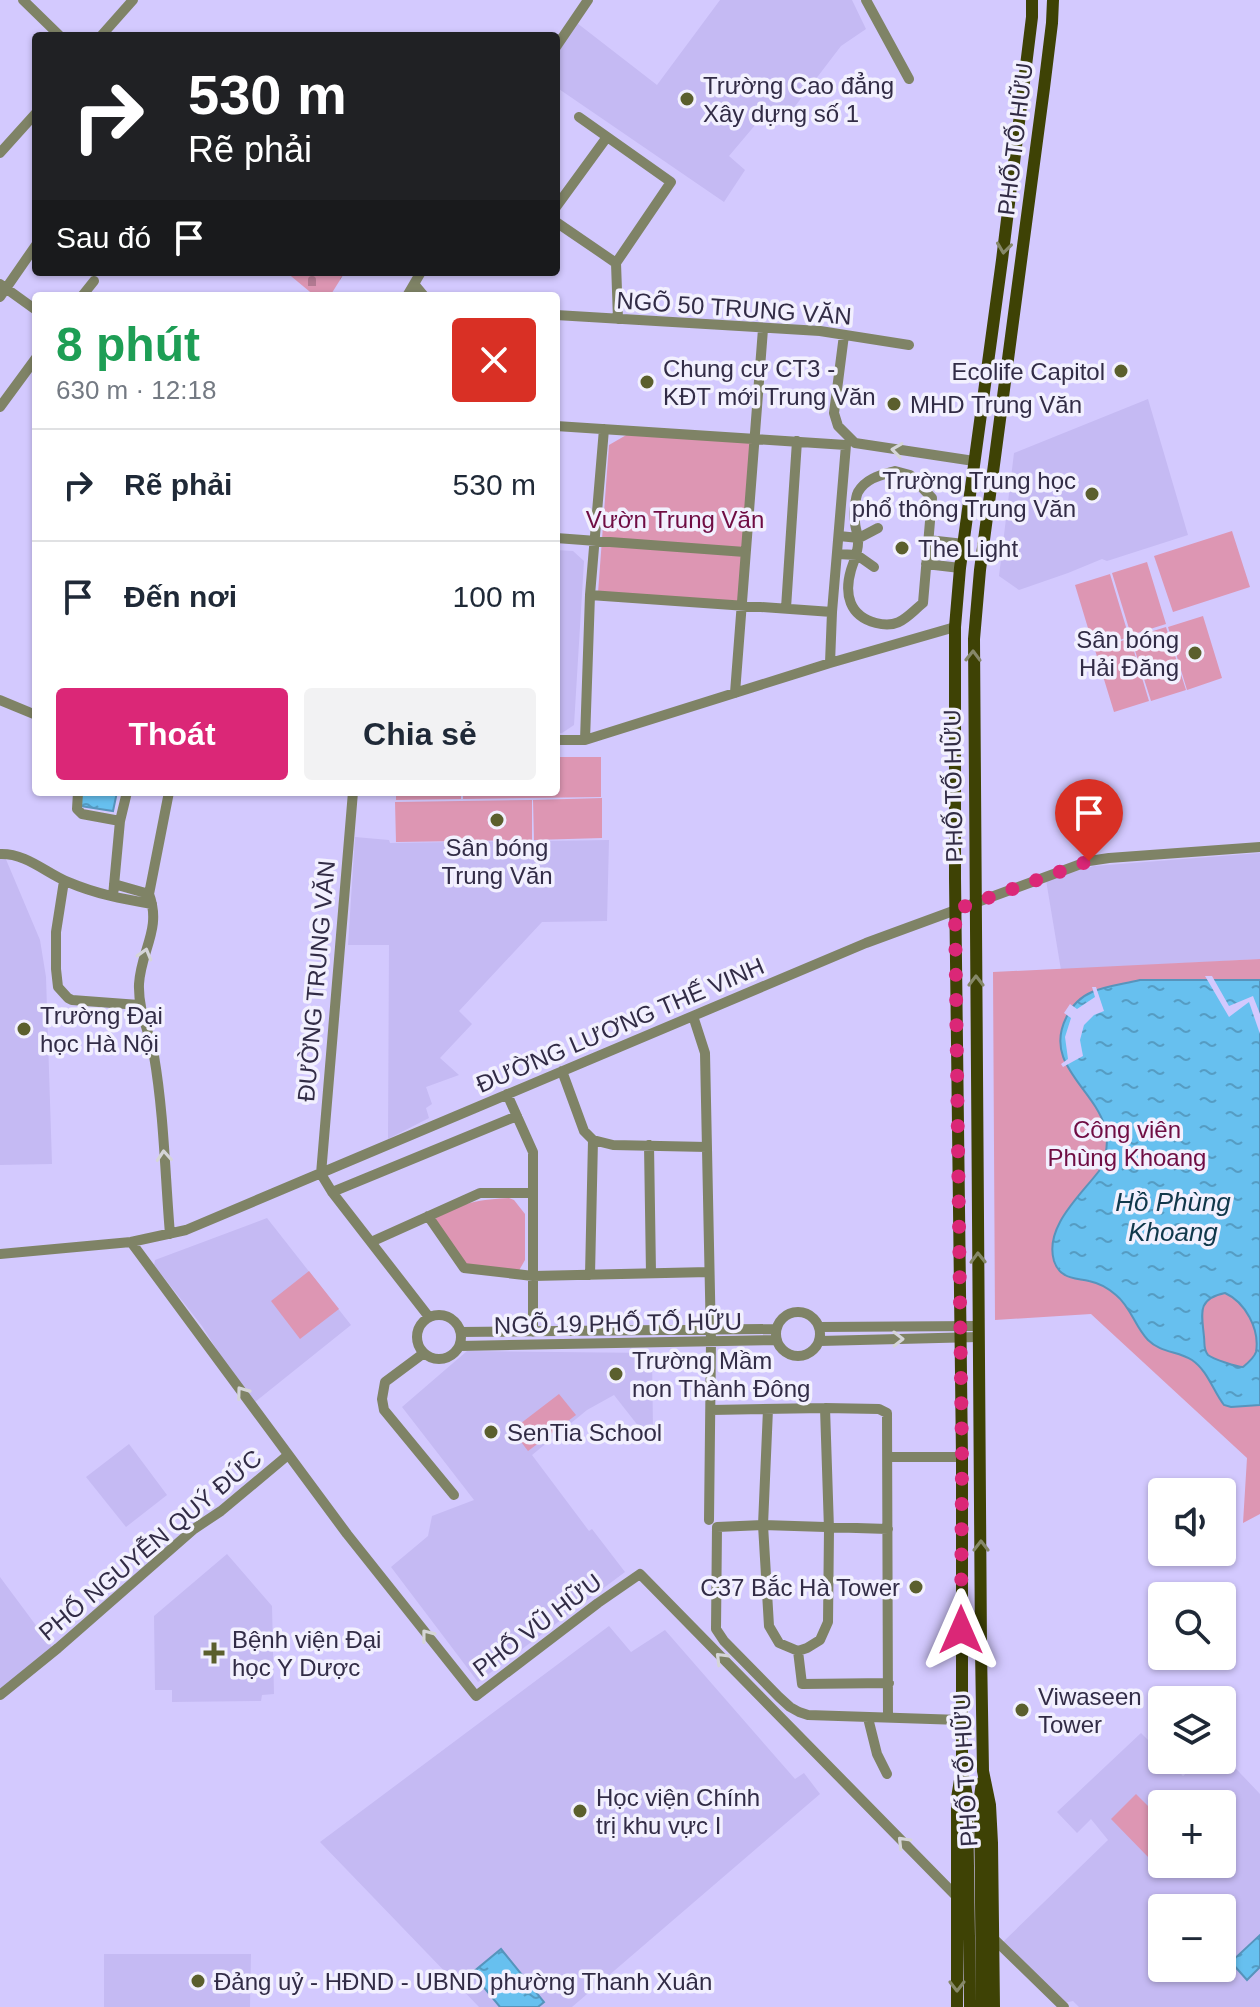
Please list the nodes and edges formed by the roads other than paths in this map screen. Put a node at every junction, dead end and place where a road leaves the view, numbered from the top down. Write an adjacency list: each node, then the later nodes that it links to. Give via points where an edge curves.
1 (23, 0): 7 (street)
2 (133, 0): 8 (street)
3 (588, 0): 9 (street)
4 (866, 0): 10 (street)
5 (1032, 0): 11 (main road, PHỐ TỐ HỮU)
6 (1053, 0): 12 (main road, PHỐ TỐ HỮU)
7 (56, 32)
8 (105, 32)
9 (560, 41)
10 (909, 79)
11 (1024, 87): 12 (main road); 40 (main road, PHỐ TỐ HỮU, one-way to 40)
12 (1044, 88): 41 (main road, PHỐ TỐ HỮU)
13 (32, 117): 16 (street)
14 (579, 117): 15 (street)
15 (607, 137): 17 (street); 20 (street, via 671,182)
16 (0, 153)
17 (560, 202)
18 (560, 225): 20 (street)
19 (32, 250): 24 (street)
20 (616, 263): 30 (street)
21 (419, 276): 23 (street)
22 (94, 281): 25 (street)
23 (414, 284): 26 (street); 27 (street)
24 (2, 290): 28 (street)
25 (85, 292)
26 (409, 292)
27 (421, 292)
28 (32, 308)
29 (560, 315): 30 (street, NGÕ 50 TRUNG VĂN)
30 (618, 319): 31 (street, NGÕ 50 TRUNG VĂN)
31 (763, 329): 32 (street, NGÕ 50 TRUNG VĂN); 38 (street)
32 (844, 335): 33 (street, NGÕ 50 TRUNG VĂN); 40 (street, one-way to 32, via 855,443 846,435 834,413)
33 (909, 345)
34 (32, 363): 35 (street)
35 (0, 407)
36 (560, 426): 37 (street)
37 (604, 429): 38 (street); 47 (street)
38 (753, 439): 39 (street); 49 (street)
39 (797, 441): 43 (street, via 846,445); 57 (street)
40 (974, 459): 41 (main road); 48 (main road, PHỐ TỐ HỮU)
41 (994, 461): 77 (main road, PHỐ TỐ HỮU, one-way to 41, via 974,639)
42 (878, 528): 45 (street)
43 (839, 536): 45 (street); 50 (street)
44 (560, 538): 47 (street)
45 (859, 538): 46 (street, via 857,493 870,479 895,471 910,475 932,498); 51 (street)
46 (928, 540): 48 (street); 52 (street)
47 (596, 541): 49 (street); 55 (street)
48 (964, 544): 54 (main road, PHỐ TỐ HỮU)
49 (745, 552): 56 (street)
50 (837, 554): 51 (street); 58 (street)
51 (857, 555): 52 (street, via 850,572 849,602 867,621 884,625 898,624 923,603); 53 (street)
52 (926, 564): 54 (street)
53 (874, 567)
54 (960, 568): 59 (main road, PHỐ TỐ HỮU)
55 (590, 595): 56 (street); 65 (street)
56 (741, 605): 57 (street); 61 (street)
57 (786, 608): 58 (street)
58 (832, 612): 60 (street)
59 (955, 627): 60 (street); 78 (main road, PHỐ TỐ HỮU)
60 (830, 663): 61 (street)
61 (735, 693): 65 (street)
62 (0, 700): 63 (street)
63 (32, 713)
64 (560, 740): 65 (street)
65 (585, 740)
66 (78, 796): 70 (street, via 82,814)
67 (126, 796): 70 (street)
68 (168, 796): 76 (street)
69 (353, 796): 87 (street, ĐƯỜNG TRUNG VĂN)
70 (120, 821): 74 (street)
71 (1260, 847): 77 (street, ĐƯỜNG LƯƠNG THẾ VINH, via 1089,861)
72 (0, 854): 73 (street, via 37,865)
73 (64, 881): 75 (street); 79 (street, via 56,932 58,987 72,1000)
74 (114, 884): 75 (street); 76 (street)
75 (113, 896): 76 (street)
76 (151, 899): 79 (street, one-way to 76, via 143,959 154,928)
77 (976, 902): 78 (street, ĐƯỜNG LƯƠNG THẾ VINH); 101 (main road, PHỐ TỐ HỮU, one-way to 77)
78 (955, 910): 80 (street, ĐƯỜNG LƯƠNG THẾ VINH); 104 (main road, PHỐ TỐ HỮU)
79 (139, 1005): 91 (street, one-way to 79, via 153,1054)
80 (693, 1016): 81 (street, ĐƯỜNG LƯƠNG THẾ VINH); 86 (street, via 705,1053)
81 (562, 1071): 82 (street, ĐƯỜNG LƯƠNG THẾ VINH); 84 (street, via 584,1131)
82 (507, 1094): 83 (street); 87 (street, ĐƯỜNG LƯƠNG THẾ VINH)
83 (517, 1116): 88 (street); 89 (street, via 533,1152)
84 (593, 1140): 85 (street); 97 (street)
85 (649, 1145): 86 (street); 96 (street)
86 (707, 1147): 95 (street)
87 (321, 1174): 88 (street); 91 (street, ĐƯỜNG LƯƠNG THẾ VINH)
88 (332, 1192): 93 (street)
89 (533, 1193): 90 (street, via 480,1193); 98 (street)
90 (428, 1216): 93 (street); 98 (street, via 464,1268)
91 (170, 1234): 92 (street, ĐƯỜNG LƯƠNG THẾ VINH)
92 (131, 1242): 94 (street, ĐƯỜNG LƯƠNG THẾ VINH); 113 (street, PHỐ VŨ HỮU, one-way to 92)
93 (371, 1242): 99 (street)
94 (0, 1254)
95 (709, 1272): 96 (street); 106 (street)
96 (651, 1273): 97 (street)
97 (590, 1275): 98 (street)
98 (533, 1276): 103 (street)
99 (429, 1317): 102 (street, via 446,1316); 109 (street, via 418,1330)
100 (819, 1327): 104 (street); 105 (street, via 811,1316 797,1312 784,1317); 107 (street)
101 (978, 1331): 104 (street); 128 (main road, PHỐ TỐ HỮU, one-way to 101)
102 (461, 1332): 103 (street, NGÕ 19 PHỐ TỐ HỮU); 108 (street)
103 (533, 1332): 106 (street, NGÕ 19 PHỐ TỐ HỮU)
104 (960, 1332): 107 (street, one-way to 104); 115 (main road, PHỐ TỐ HỮU)
105 (776, 1335): 106 (street, NGÕ 19 PHỐ TỐ HỮU); 107 (street, via 787,1354 799,1357)
106 (710, 1336): 108 (street, NGÕ 19 PHỐ TỐ HỮU); 112 (street)
107 (820, 1341)
108 (460, 1346): 109 (street, via 440,1359)
109 (424, 1353): 116 (street, via 385,1382 384,1410)
110 (825, 1408): 111 (street); 114 (street, via 887,1413); 119 (street)
111 (768, 1409): 112 (street); 118 (street)
112 (711, 1410): 117 (street)
113 (288, 1455): 123 (street, PHỐ NGUYỄN QUÝ ĐỨC); 130 (street, PHỐ VŨ HỮU, one-way to 113, via 640,1574 476,1696)
114 (888, 1457): 115 (street); 120 (street)
115 (962, 1457): 126 (main road, PHỐ TỐ HỮU)
116 (454, 1495)
117 (709, 1520)
118 (763, 1525): 119 (street); 121 (street, via 769,1626 779,1643); 125 (street, via 717,1527 716,1629 799,1712)
119 (829, 1529): 120 (street); 121 (street, via 828,1622 820,1640)
120 (888, 1529): 122 (street)
121 (798, 1651): 122 (street, via 802,1684)
122 (889, 1683): 124 (street)
123 (0, 1695)
124 (888, 1717): 125 (street); 126 (street)
125 (868, 1718): 129 (street)
126 (961, 1720): 127 (main road, PHỐ TỐ HỮU)
127 (962, 1768): 130 (main road, PHỐ TỐ HỮU, via 957,1798); 133 (main road, via 967,1797)
128 (983, 1771): 131 (main road, PHỐ TỐ HỮU, via 990,1805); 134 (main road)
129 (887, 1774)
130 (958, 1898): 132 (main road, PHỐ TỐ HỮU, one-way to 132)
131 (992, 1937): 135 (main road, PHỐ TỐ HỮU); 136 (street)
132 (957, 2007)
133 (970, 2007)
134 (982, 2007)
135 (994, 2007)
136 (1064, 2007)

